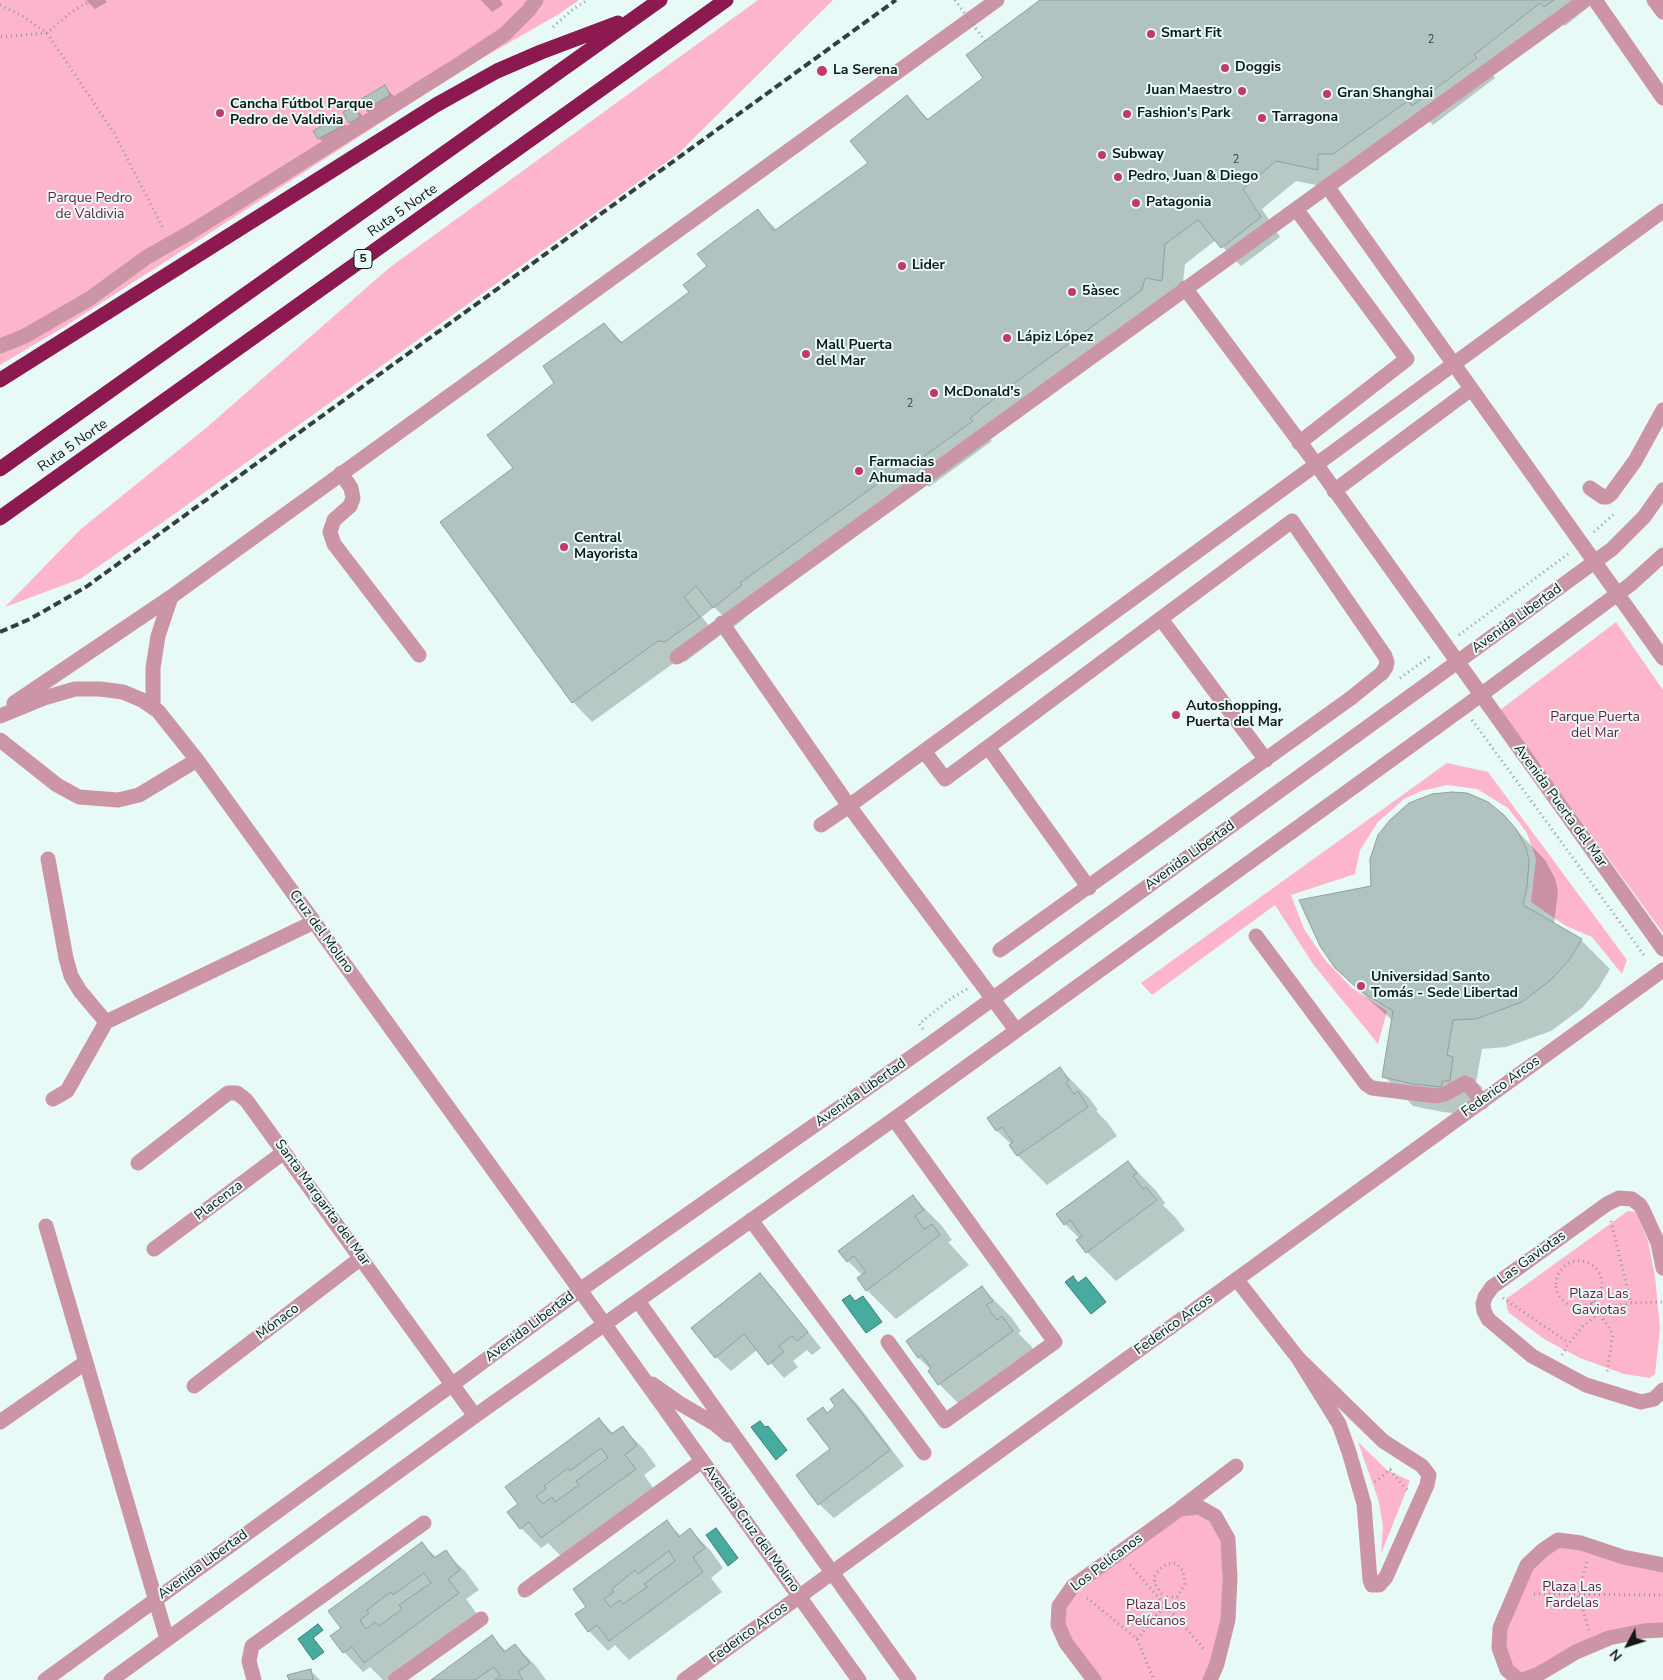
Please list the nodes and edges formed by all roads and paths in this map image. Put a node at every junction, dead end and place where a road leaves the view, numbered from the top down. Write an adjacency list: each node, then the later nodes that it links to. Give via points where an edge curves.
1 (91, 0): 13 (path)
2 (536, 0): 20 (street, via 505,34)
3 (660, 0): 12 (highway, Ruta 5 Norte)
4 (726, 0): 34 (highway, Ruta 5 Norte / 5)
5 (955, 0): 15 (path, bridge)
6 (997, 0): 30 (street)
7 (1585, 0): 17 (street)
8 (1595, 0): 16 (street)
9 (1654, 0): 11 (street)
10 (0, 5): 13 (path)
11 (1663, 12)
12 (638, 15): 24 (highway, via 506,67 436,105); 29 (highway, Ruta 5 Norte)
13 (48, 33): 14 (path); 20 (path, via 114,133)
14 (0, 38)
15 (985, 41)
16 (1663, 98)
17 (1327, 186): 18 (street); 23 (street)
18 (1296, 209): 21 (street); 27 (street, via 1407,358)
19 (1663, 211): 23 (street)
20 (171, 244): 22 (street, via 81,303 25,336)
21 (1185, 288): 27 (street, Avenida Puerta del Mar); 40 (street)
22 (0, 346)
23 (1453, 364): 25 (street); 28 (street)
24 (0, 380)
25 (1471, 390): 33 (street); 36 (street)
26 (1663, 410): 31 (street, via 1635,461 1611,494 1603,497)
27 (1299, 443): 28 (street, Avenida Puerta del Mar)
28 (1316, 464): 33 (street, Avenida Puerta del Mar); 51 (street)
29 (0, 469)
30 (340, 474): 38 (street); 41 (street, via 351,488 353,498 350,506 334,520 330,532 334,544)
31 (1590, 488)
32 (1663, 490): 36 (street, Avenida Libertad, via 1629,534)
33 (1334, 491): 44 (street, Avenida Puerta del Mar)
34 (0, 518)
35 (1663, 555): 37 (street)
36 (1594, 562): 37 (street); 44 (street, Avenida Libertad)
37 (1618, 593): 43 (street); 45 (street)
38 (170, 597): 46 (street, via 158,636 153,668); 48 (street)
39 (1161, 619): 50 (street); 53 (street); 53 (street, via 1292,521 1387,662 1382,673)
40 (722, 623): 42 (street); 54 (street)
41 (419, 655)
42 (677, 657)
43 (1663, 658)
44 (1457, 663): 45 (street, Avenida Puerta del Mar); 64 (street, Avenida Libertad)
45 (1480, 695): 47 (street); 60 (street, Avenida Puerta del Mar)
46 (154, 708): 48 (street, Cruz del Molino, via 123,692 75,689); 52 (street, Cruz del Molino)
47 (1464, 708): 62 (path); 67 (street)
48 (0, 714)
49 (0, 740): 52 (street, via 57,786 80,797 118,800 139,795)
50 (988, 747): 51 (street, via 945,779); 57 (street)
51 (924, 751): 54 (street)
52 (197, 760): 58 (street, Cruz del Molino)
53 (1266, 760): 57 (street)
54 (849, 806): 55 (street); 64 (street)
55 (821, 825)
56 (48, 859): 65 (street, via 71,976)
57 (1089, 888): 61 (street)
58 (314, 922): 65 (street); 81 (street, Cruz del Molino)
59 (1256, 936): 69 (street, via 1366,1084 1372,1088 1436,1096 1468,1084)
60 (1663, 949)
61 (1000, 950)
62 (1660, 972): 69 (street, Federico Arcos)
63 (954, 997): 66 (path)
64 (993, 998): 67 (street); 81 (street, Avenida Libertad)
65 (106, 1022): 68 (street, via 67,1091)
66 (919, 1024)
67 (1016, 1030): 70 (street)
68 (53, 1099)
69 (1482, 1102): 79 (street, Federico Arcos)
70 (894, 1119): 74 (street); 88 (street, via 1055,1342 945,1421)
71 (284, 1152): 72 (street, Santa Margarita del Mar, via 246,1100 237,1093 228,1093); 76 (street, Placenza); 77 (street, Santa Margarita del Mar)
72 (138, 1162)
73 (1607, 1204): 78 (street, Las Gaviotas, via 1625,1198 1640,1205 1658,1243); 80 (street, Las Gaviotas); 85 (path)
74 (751, 1220): 82 (street); 101 (street)
75 (46, 1226): 91 (street)
76 (154, 1249)
77 (362, 1258): 94 (street, Santa Margarita del Mar); 95 (street, Mónaco)
78 (1663, 1268)
79 (1237, 1280): 90 (street); 113 (street, Federico Arcos)
80 (1490, 1289): 89 (path); 92 (street, Las Gaviotas, via 1483,1304 1488,1319 1532,1356)
81 (580, 1290): 87 (street, Avenida Cruz del Molino); 94 (street, Avenida Libertad)
82 (638, 1301): 87 (street); 100 (street, Avenida Cruz del Molino)
83 (1592, 1302): 83 (path, via 1578,1307 1560,1297 1556,1290 1557,1276 1565,1265 1585,1262 1596,1270 1601,1283); 86 (path)
84 (1663, 1302): 85 (path)
85 (1631, 1303): 86 (path)
86 (1599, 1313): 89 (path); 97 (path, via 1613,1334)
87 (604, 1325): 93 (street, Avenida Cruz del Molino); 98 (street)
88 (888, 1342)
89 (1569, 1343): 92 (path)
90 (1298, 1358): 102 (street, via 1383,1441); 106 (street, via 1339,1424)
91 (86, 1362): 99 (street); 121 (street)
92 (1555, 1368): 97 (street, Las Gaviotas)
93 (642, 1377): 100 (street, Avenida Cruz del Molino, via 715,1424); 103 (street, Avenida Cruz del Molino)
94 (453, 1384): 98 (street, Santa Margarita del Mar); 121 (street, Avenida Libertad)
95 (194, 1386)
96 (1663, 1390): 97 (street, Las Gaviotas, via 1654,1399 1641,1402)
97 (1605, 1391)
98 (475, 1416): 126 (street)
99 (0, 1422)
100 (743, 1448): 113 (street, Avenida Cruz del Molino)
101 (924, 1453)
102 (1405, 1457): 105 (path); 107 (street, via 1429,1474)
103 (702, 1461): 115 (street); 119 (street, Avenida Cruz del Molino)
104 (1236, 1466): 108 (street, Los Pelícanos)
105 (1390, 1470): 106 (path); 107 (path)
106 (1361, 1494): 107 (street, via 1372,1584 1379,1585 1386,1577)
107 (1419, 1504)
108 (1180, 1509): 111 (street, Los Pelícanos); 128 (street, via 1199,1507 1215,1516 1228,1539 1228,1620)
109 (424, 1523): 131 (street, via 252,1646 249,1661)
110 (1592, 1546): 112 (street, via 1623,1557); 116 (street, via 1558,1540 1528,1565); 117 (path)
111 (1119, 1553): 114 (street, Los Pelícanos); 122 (path)
112 (1663, 1565)
113 (833, 1573): 119 (street, Federico Arcos); 135 (street, Avenida Cruz del Molino)
114 (1073, 1586): 125 (path); 136 (street, Los Pelícanos, via 1059,1606 1058,1625 1066,1643)
115 (525, 1590)
116 (1515, 1594): 117 (path); 139 (street, via 1500,1628 1499,1648 1507,1670)
117 (1578, 1594): 118 (path); 127 (path)
118 (1663, 1595)
119 (800, 1596): 133 (street, Federico Arcos); 134 (street, Avenida Cruz del Molino)
120 (1164, 1597): 120 (path, via 1178,1597 1185,1584 1183,1571 1176,1563 1167,1564 1154,1577); 122 (path)
121 (156, 1600): 126 (street); 129 (street, Avenida Libertad)
122 (1165, 1605): 125 (path); 128 (path)
123 (481, 1618): 132 (street)
124 (1663, 1630): 127 (street, via 1617,1636)
125 (1137, 1638): 137 (path)
126 (167, 1639): 130 (street)
127 (1593, 1644): 139 (street, via 1539,1674)
128 (1217, 1664): 138 (street)
129 (45, 1680)
130 (111, 1680)
131 (254, 1680)
132 (395, 1680)
133 (684, 1680)
134 (859, 1680)
135 (909, 1680)
136 (1094, 1680)
137 (1154, 1680)
138 (1210, 1680)
139 (1520, 1680)

